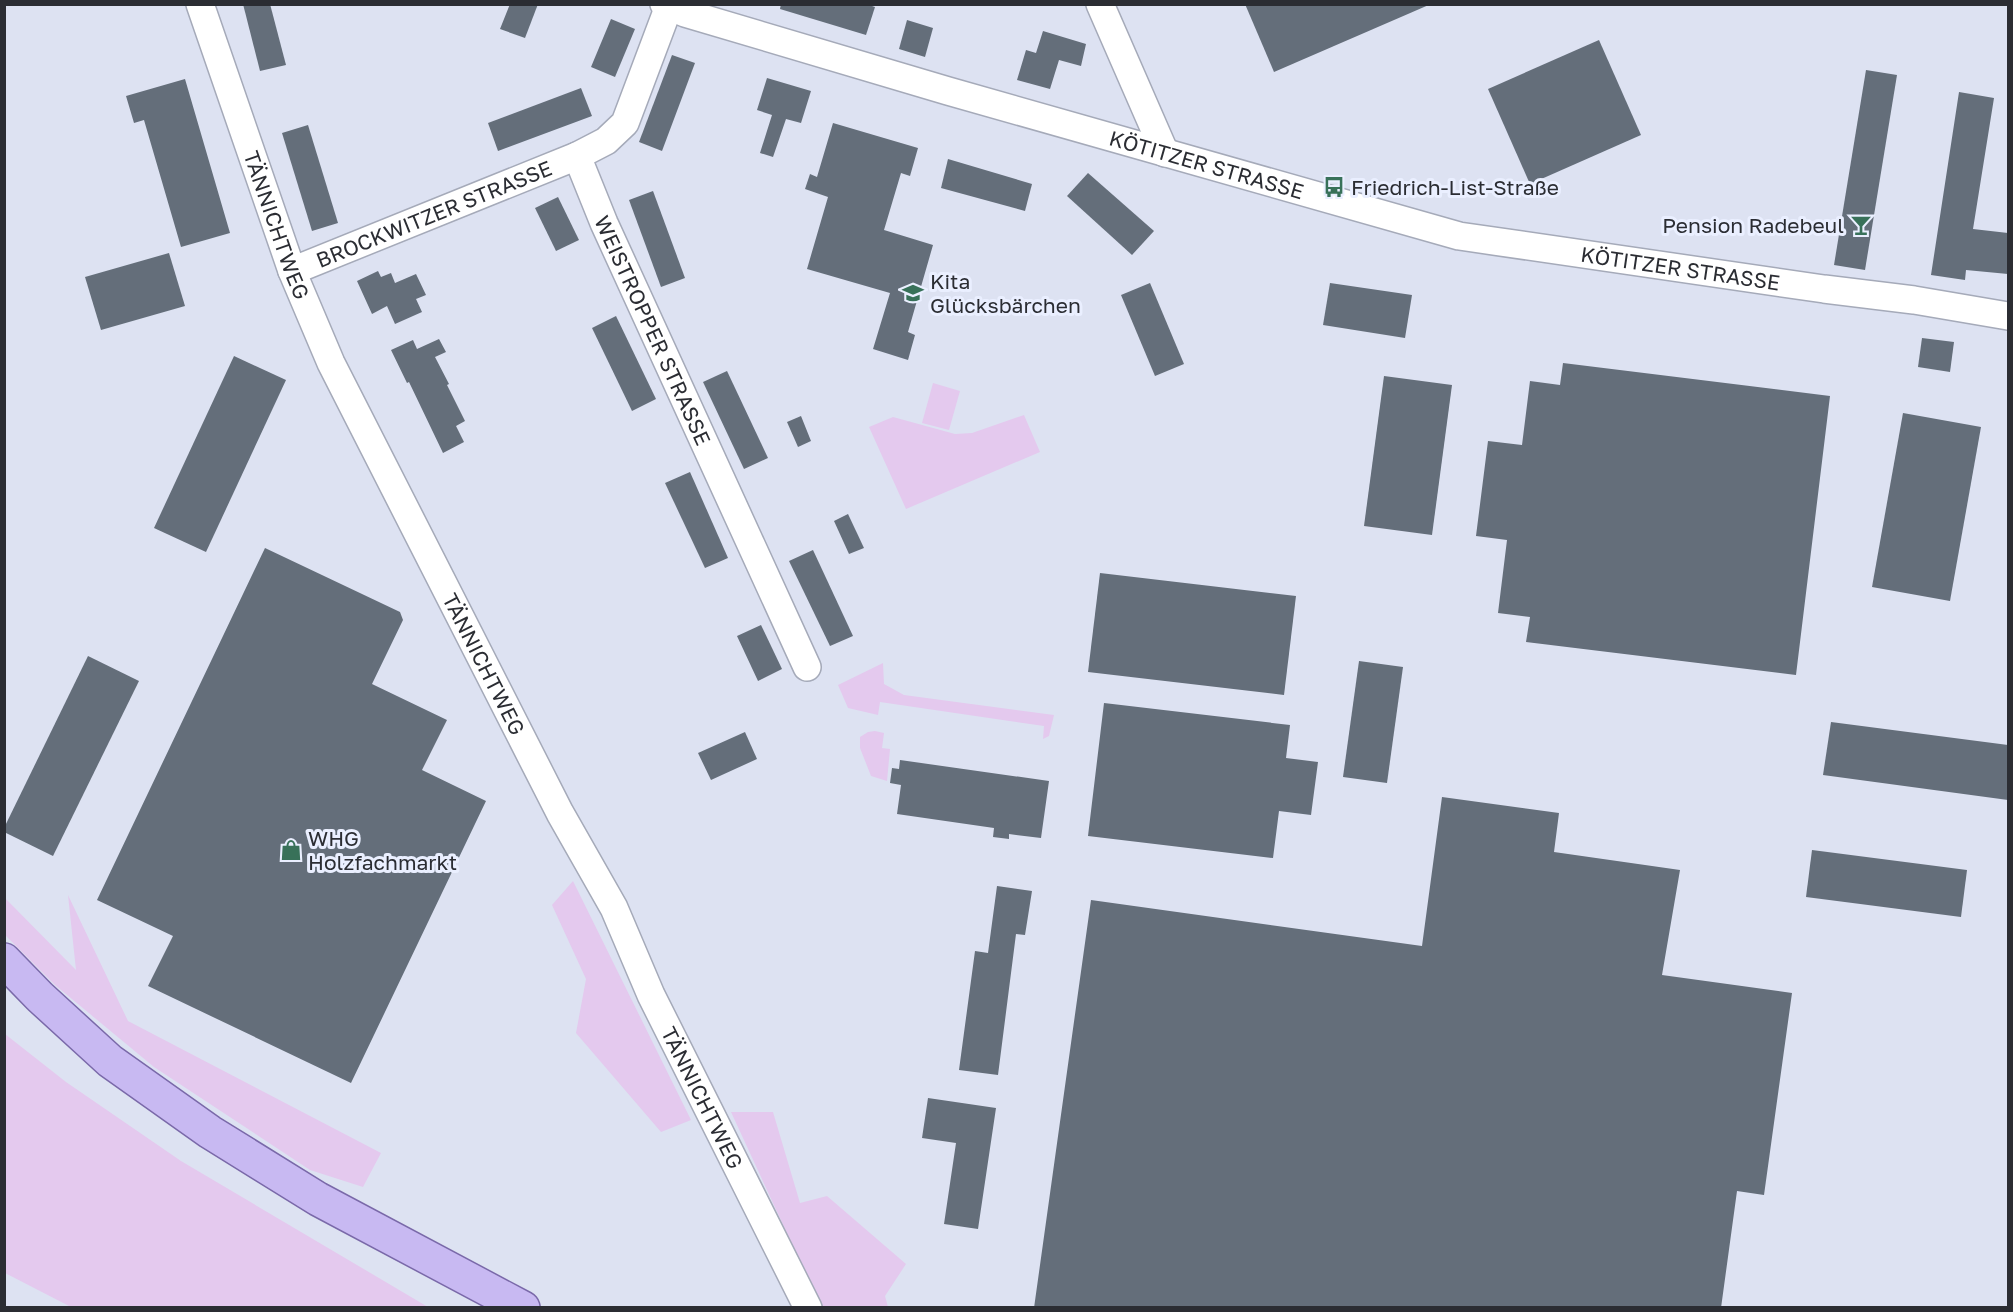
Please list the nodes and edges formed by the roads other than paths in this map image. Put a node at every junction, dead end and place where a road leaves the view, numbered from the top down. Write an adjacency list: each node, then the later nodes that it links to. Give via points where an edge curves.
1 (201, 4): 6 (street, TÄNNICHTWEG)
2 (1100, 4): 4 (street)
3 (676, 7): 4 (street, KÖTITZER STRASSE, via 948,92); 5 (street, via 625,123 606,141)
4 (1165, 153): 7 (street, KÖTITZER STRASSE, via 1459,236)
5 (578, 156): 6 (street, BROCKWITZER STRASSE); 8 (street, WEISTROPPER STRASSE, via 604,223)
6 (292, 271): 11 (street, TÄNNICHTWEG, via 331,363 555,802 614,908 651,995)
7 (2008, 316)
8 (807, 667)
9 (4, 960): 10 (main road, via 110,1061 210,1132 318,1199)
10 (523, 1308)
11 (808, 1308)

